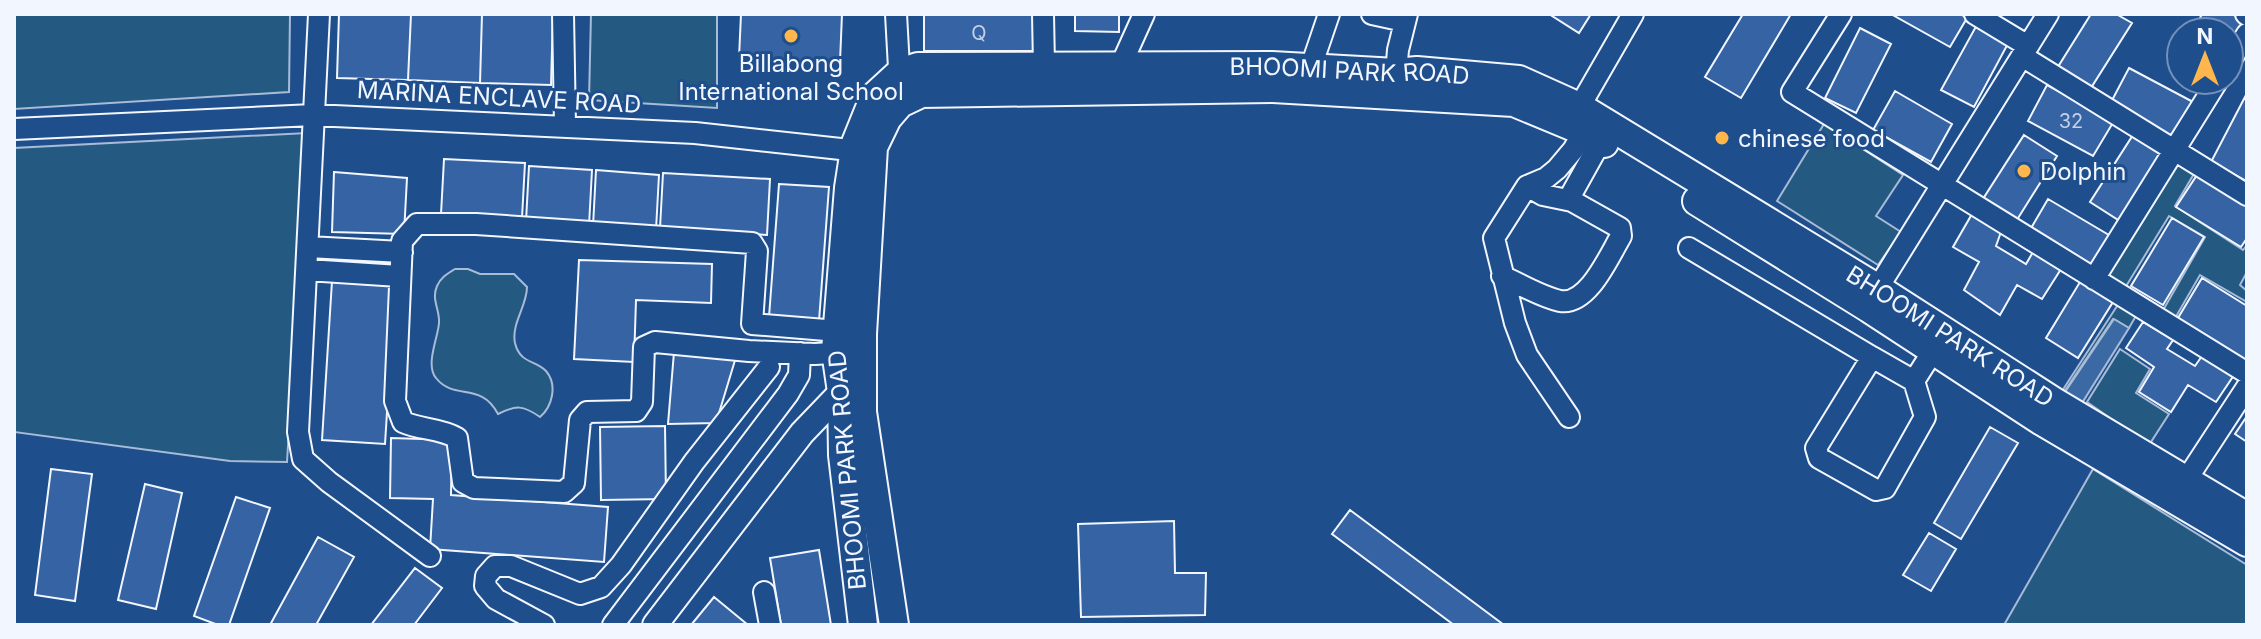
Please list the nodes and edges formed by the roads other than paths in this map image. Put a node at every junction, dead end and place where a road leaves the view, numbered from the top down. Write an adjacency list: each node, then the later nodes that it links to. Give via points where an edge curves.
1 (319, 14): 21 (street)
2 (563, 14): 23 (street)
3 (896, 14): 15 (street)
4 (1043, 14): 14 (street)
5 (1144, 14): 16 (street)
6 (1329, 14): 17 (street)
7 (1372, 14): 12 (street)
8 (1633, 14): 22 (street)
9 (1841, 14): 27 (street, via 1792,92)
10 (1975, 14): 13 (street)
11 (2048, 14): 13 (street)
12 (1406, 18): 18 (street)
13 (2025, 51): 26 (street); 27 (street)
14 (1044, 66): 15 (main road, BHOOMI PARK ROAD, via 918,67); 16 (main road, BHOOMI PARK ROAD)
15 (900, 73): 20 (street); 25 (main road, via 875,96 863,119)
16 (1115, 78): 17 (main road, BHOOMI PARK ROAD); 20 (main road, BHOOMI PARK ROAD, via 921,93)
17 (1310, 78): 18 (main road, BHOOMI PARK ROAD)
18 (1395, 83): 22 (main road, BHOOMI PARK ROAD, via 1417,71 1519,80)
19 (2208, 96): 26 (street)
20 (900, 103): 25 (main road)
21 (313, 115): 23 (street, MARINA ENCLAVE ROAD); 24 (street, MARINA ENCLAVE ROAD); 31 (street)
22 (1589, 124): 28 (street, via 1557,169); 30 (street); 38 (main road, BHOOMI PARK ROAD)
23 (565, 125): 25 (street, MARINA ENCLAVE ROAD)
24 (14, 129)
25 (867, 150): 41 (main road)
26 (2174, 150): 29 (street); 37 (street)
27 (1942, 184): 37 (street); 38 (street)
28 (1527, 186): 30 (street); 36 (street, via 1494,238)
29 (2247, 195)
30 (1572, 201): 36 (street, via 1620,228 1621,236 1594,282 1577,299 1562,302)
31 (308, 247): 33 (street); 34 (street)
32 (1689, 248): 44 (street)
33 (402, 252): 35 (street); 39 (street, via 402,241 417,224 752,243 757,251)
34 (307, 270): 35 (street); 54 (street, via 298,432 303,459)
35 (399, 276): 42 (street, via 395,401 403,422 457,438 463,482 474,488 564,492 574,483 580,420 587,412 636,411 642,402 644,347 655,342)
36 (1502, 276): 50 (street, via 1527,355)
37 (2094, 279): 46 (street)
38 (1872, 298): 40 (main road, BHOOMI PARK ROAD)
39 (752, 324): 41 (street); 42 (street)
40 (1940, 341): 47 (street); 51 (main road, BHOOMI PARK ROAD)
41 (852, 348): 43 (street); 49 (main road, BHOOMI PARK ROAD); 61 (main road)
42 (749, 351): 43 (street)
43 (800, 353): 57 (street, via 799,375 788,394)
44 (1872, 357): 47 (street); 47 (street, via 1816,448 1819,458 1876,490 1885,488 1925,417)
45 (769, 367): 56 (street, via 601,587 580,594 511,566 495,566 486,576 485,586 496,599)
46 (2247, 373)
47 (1914, 381)
48 (2247, 387): 51 (street)
49 (842, 392): 58 (street, via 802,433); 60 (main road, BHOOMI PARK ROAD, via 843,455)
50 (1569, 417)
51 (2180, 490): 52 (main road, BHOOMI PARK ROAD); 53 (main road, BHOOMI PARK ROAD)
52 (2247, 517)
53 (2247, 542)
54 (430, 556)
55 (764, 592): 59 (street)
56 (544, 625)
57 (613, 625)
58 (655, 625)
59 (770, 625)
60 (863, 625)
61 (894, 625)

